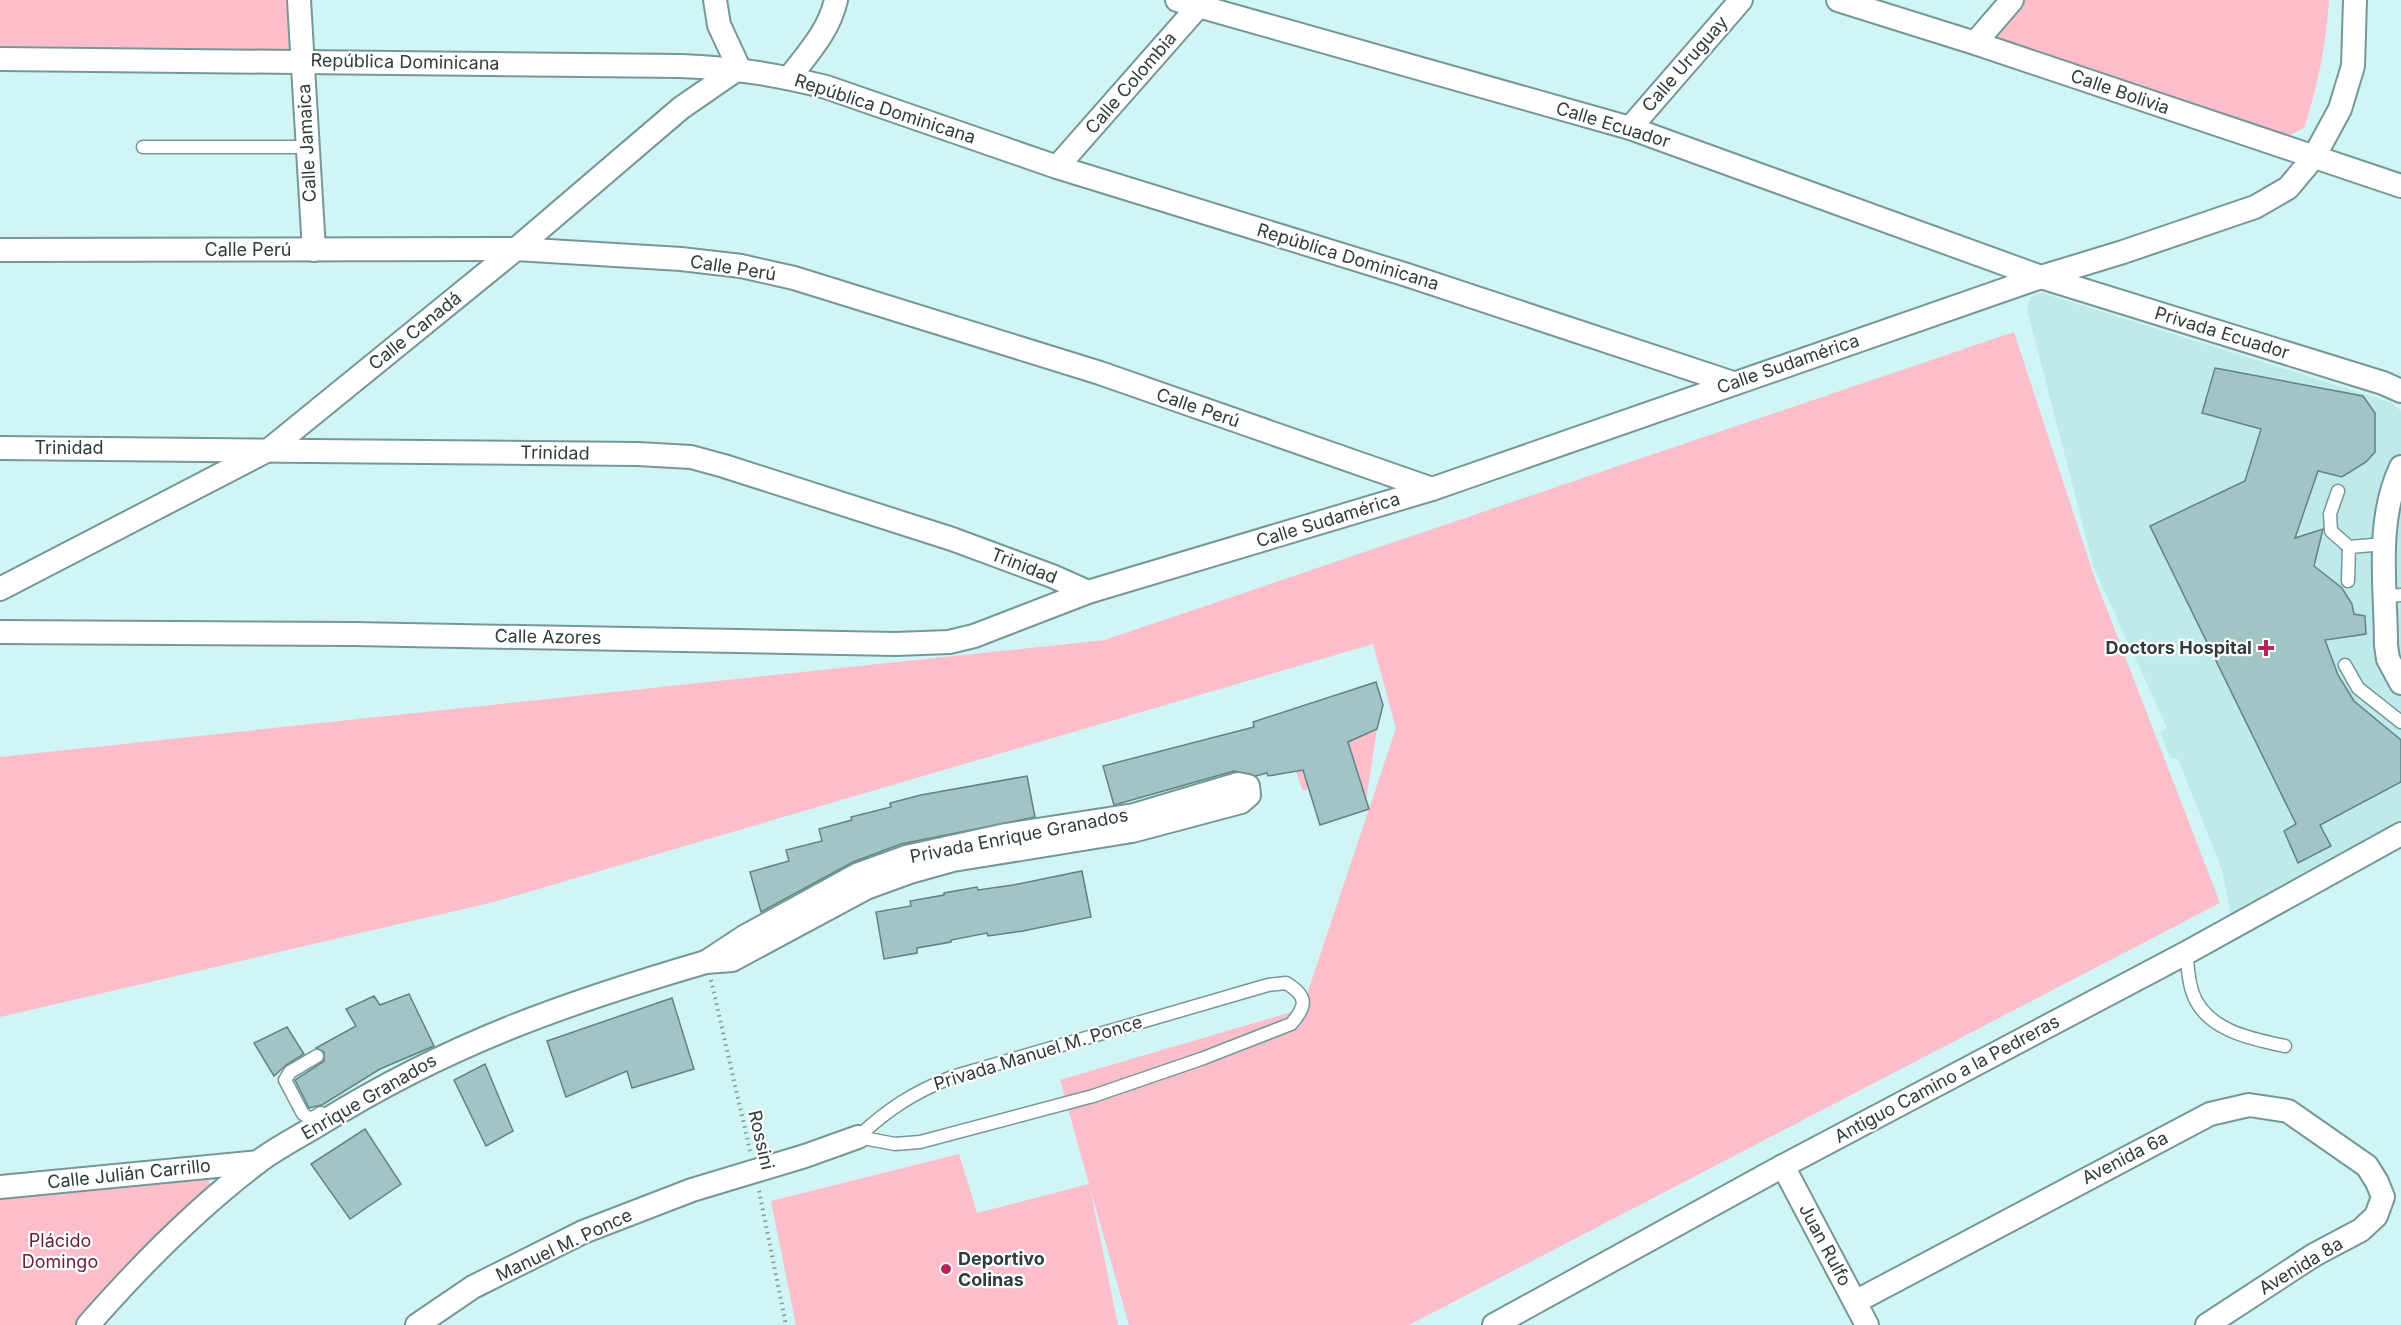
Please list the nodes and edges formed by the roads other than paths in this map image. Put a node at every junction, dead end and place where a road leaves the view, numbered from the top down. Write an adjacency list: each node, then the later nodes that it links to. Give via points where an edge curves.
1 (299, 0): 11 (street, Calle Jamaica)
2 (715, 0): 12 (street, via 718,26)
3 (836, 0): 13 (street, via 822,35)
4 (1741, 0): 14 (street, Calle Uruguay)
5 (1838, 0): 9 (street, Calle Bolivia)
6 (2012, 0): 9 (street)
7 (2355, 0): 17 (street, Calle Sudamérica, via 2353,66 2340,109)
8 (1193, 2): 14 (street, Calle Ecuador); 18 (street, Calle Colombia)
9 (1975, 43): 17 (street, Calle Bolivia)
10 (0, 59): 11 (street, República Dominicana)
11 (302, 61): 12 (street, República Dominicana); 16 (street, Calle Jamaica)
12 (739, 68): 13 (street, República Dominicana); 20 (street, Calle Canadá, via 681,108)
13 (789, 78): 18 (street, República Dominicana, via 826,87)
14 (1630, 128): 23 (street, Calle Ecuador)
15 (143, 147): 16 (lane)
16 (308, 147): 22 (street, Calle Jamaica)
17 (2314, 157): 19 (street, Calle Bolivia); 23 (street, Calle Sudamérica, via 2288,188 2254,207)
18 (1057, 167): 24 (street, República Dominicana, via 1407,275)
19 (2401, 186)
20 (516, 249): 22 (street, Calle Perú); 27 (street, Calle Canadá); 29 (street, Calle Perú, via 681,259 741,266 794,278 1100,373)
21 (0, 250): 22 (street, Calle Perú)
22 (314, 250)
23 (2041, 277): 24 (street, Calle Sudamérica); 25 (street, Privada Ecuador)
24 (1733, 382): 29 (street, Calle Sudamérica)
25 (2401, 391)
26 (0, 448): 27 (street, Trinidad)
27 (270, 449): 34 (street, Calle Canadá); 35 (street, Trinidad, via 691,457 952,538)
28 (2401, 467): 31 (street, via 2390,491)
29 (1432, 489): 35 (street, Calle Sudamérica)
30 (2338, 491): 32 (lane, via 2330,514 2331,531)
31 (2385, 544): 32 (lane); 36 (street)
32 (2349, 547): 33 (lane)
33 (2348, 581)
34 (0, 589)
35 (1088, 592): 37 (street, Calle Azores, via 949,642)
36 (2393, 596): 39 (street, via 2388,659)
37 (0, 632)
38 (2345, 665): 40 (lane, via 2358,688)
39 (2401, 683)
40 (2401, 722)
41 (2401, 834): 42 (street, Antiguo Camino a la Pedreras)
42 (2186, 953): 44 (lane, via 2192,990 2204,1011 2242,1036); 49 (street, Antiguo Camino a la Pedreras)
43 (706, 962): 43 (street, Privada Enrique Granados, via 732,960 866,888 909,872 953,860 1132,831 1241,802 1250,790 1238,784 1134,815 906,856 860,874); 46 (street, Enrique Granados, via 600,992 512,1025 439,1056)
44 (2285, 1046)
45 (317, 1056): 46 (lane, via 290,1072 285,1080 307,1117 315,1117 356,1089)
46 (367, 1095): 48 (street, Enrique Granados)
47 (858, 1137): 47 (lane, Privada Manuel M. Ponce, via 884,1112 915,1092 952,1077 1268,985 1286,983 1298,990 1304,1001 1301,1013 1278,1030 1094,1096 920,1142 895,1144); 50 (street, Privada Manuel M. Ponce)
48 (258, 1161): 51 (street, Calle Julián Carrillo); 54 (street, Enrique Granados, via 122,1285)
49 (1783, 1166): 53 (street, Juan Rulfo); 56 (street, Antiguo Camino a la Pedreras)
50 (754, 1171): 55 (street, Manuel M. Ponce, via 583,1232 473,1287)
51 (0, 1186)
52 (2383, 1197): 53 (street, Avenida 6a, via 2367,1166 2288,1111 2234,1107 2166,1136); 58 (street, Avenida 8a, via 2376,1216 2361,1230 2313,1255)
53 (1855, 1302): 57 (street, Juan Rulfo)
54 (88, 1325)
55 (417, 1325)
56 (1494, 1325)
57 (1867, 1325)
58 (2207, 1325)

